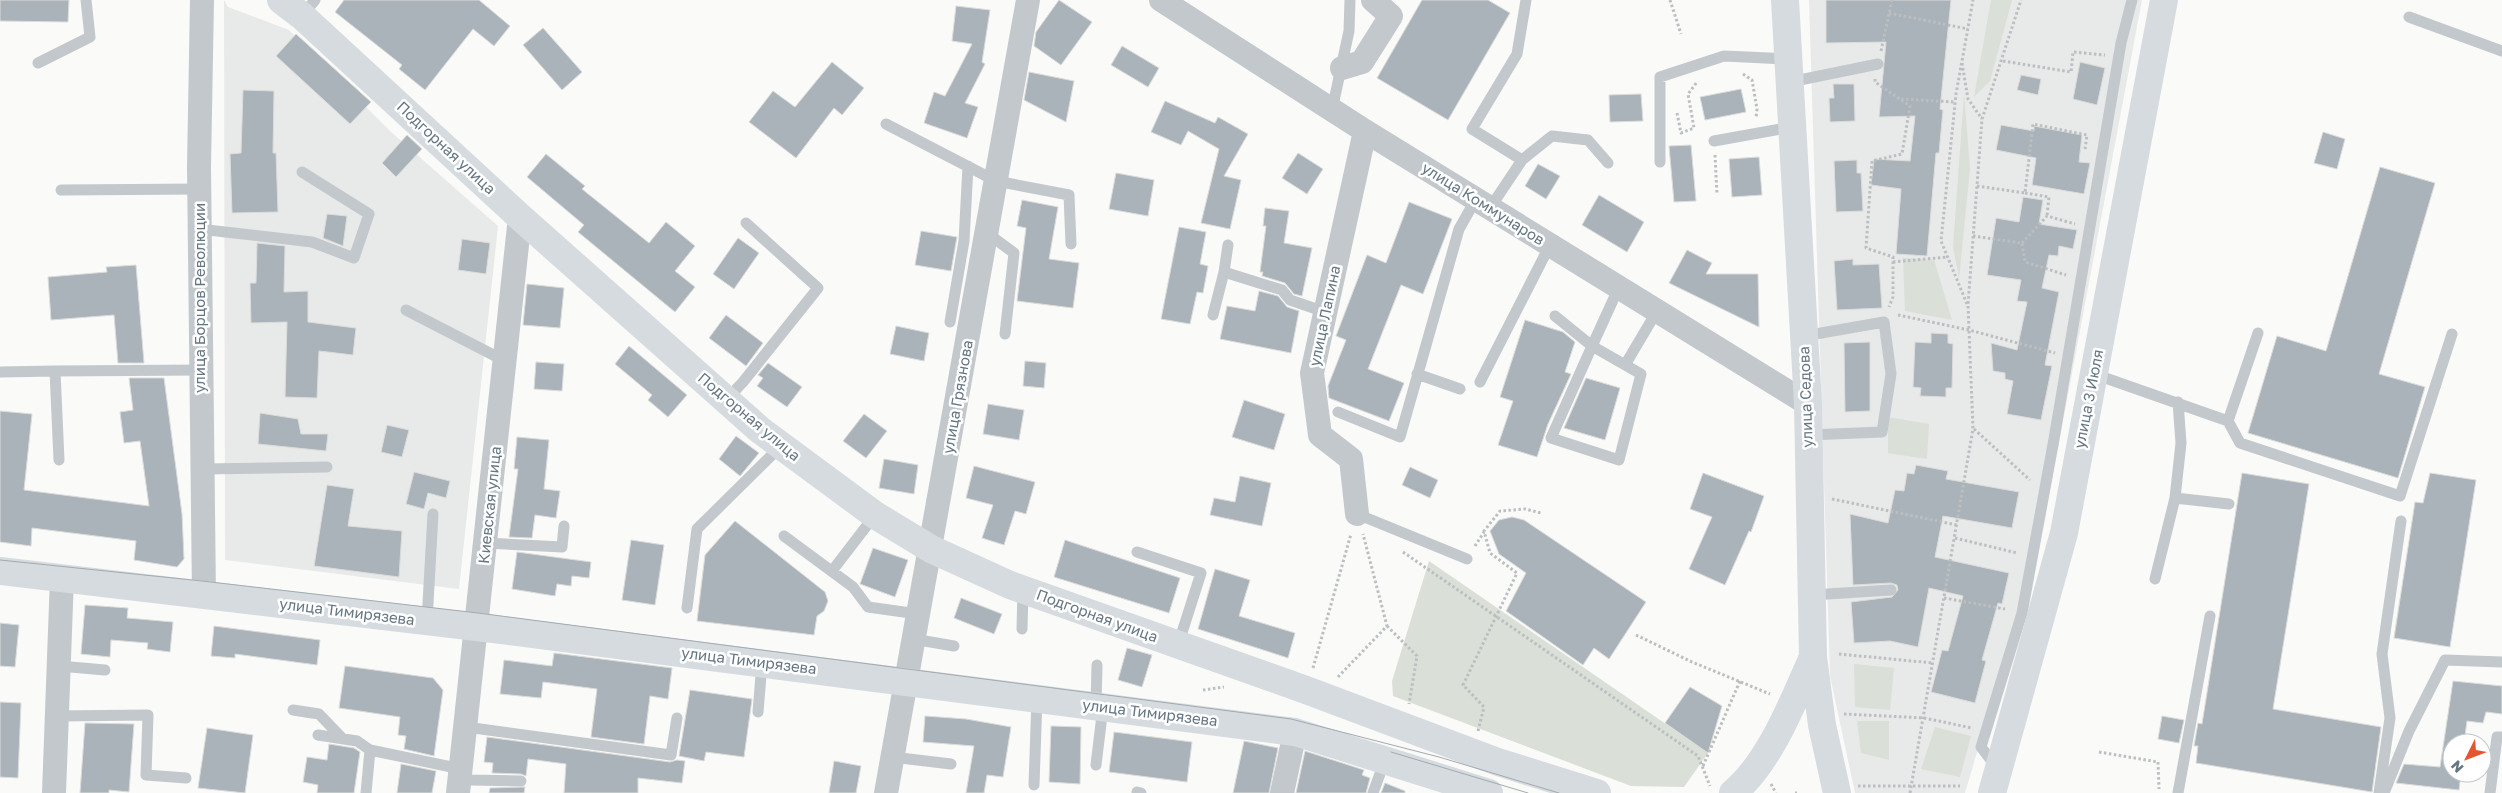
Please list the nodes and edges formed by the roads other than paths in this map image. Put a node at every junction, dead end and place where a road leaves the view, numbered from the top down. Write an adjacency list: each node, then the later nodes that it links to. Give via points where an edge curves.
1 (86, 0): 14 (lane, via 90,37)
2 (202, 0): 29 (street, улица Борцов Революции)
3 (1028, 0): 28 (street, улица Грязнова)
4 (1161, 0): 18 (street, улица Коммунаров)
5 (1350, 0): 16 (lane)
6 (1373, 0): 16 (street, via 1390,16 1362,62)
7 (1526, 0): 23 (lane, via 1517,54 1472,129)
8 (1785, 0): 17 (street, улица Седова)
9 (2132, 0): 126 (lane, via 2120,52 2022,613 1981,747)
10 (2164, 0): 58 (street, улица 3 Июля)
11 (300, 5): 32 (street, Подгорная улица)
12 (2409, 17): 13 (lane)
13 (2502, 51)
14 (38, 63)
15 (1878, 64): 17 (lane)
16 (1342, 68): 18 (lane)
17 (1789, 70): 20 (street, улица Седова); 24 (lane, via 1724,56 1660,77)
18 (1332, 110): 21 (street, улица Коммунаров)
19 (886, 124): 26 (lane)
20 (1792, 128): 22 (lane); 50 (street, улица Седова)
21 (1365, 131): 31 (street, улица Коммунаров); 43 (street, улица Лапина)
22 (1714, 141)
23 (1522, 160): 25 (lane, via 1552,136 1588,140); 31 (lane)
24 (1660, 162)
25 (1608, 163)
26 (968, 166): 28 (lane); 46 (lane, via 964,241)
27 (302, 172): 34 (lane, via 368,214 354,258 312,242)
28 (996, 181): 35 (street, улица Грязнова); 36 (lane, via 1070,195)
29 (199, 189): 30 (lane); 34 (street, улица Борцов Революции)
30 (61, 190)
31 (1483, 204): 38 (street, улица Коммунаров); 57 (lane, via 1459,229)
32 (520, 217): 52 (street, Киевская улица); 61 (street, Подгорная улица)
33 (746, 223): 61 (lane, via 818,288)
34 (200, 229): 55 (street, улица Борцов Революции)
35 (987, 233): 48 (lane, via 1014,253); 80 (street, улица Грязнова)
36 (1071, 244)
37 (1228, 245): 39 (lane)
38 (1550, 245): 40 (street, улица Коммунаров); 59 (lane)
39 (1224, 272): 43 (lane, via 1282,290 1290,300); 44 (lane)
40 (1619, 287): 42 (street, улица Коммунаров); 51 (lane)
41 (406, 310): 52 (lane)
42 (1657, 311): 53 (lane); 63 (street, улица Коммунаров)
43 (1325, 312): 74 (street, улица Лапина, via 1312,373 1320,435 1351,459)
44 (1213, 315)
45 (1555, 316): 51 (lane)
46 (950, 322)
47 (2258, 333): 65 (lane)
48 (1005, 334)
49 (2452, 334): 65 (lane, via 2400,496 2240,443)
50 (1804, 336): 63 (street, улица Седова); 66 (lane, via 1886,318 1891,374 1882,432)
51 (1592, 346): 53 (lane); 53 (lane, via 1551,438 1619,460 1641,374)
52 (505, 361): 79 (street, Киевская улица)
53 (1625, 365)
54 (55, 370): 55 (lane); 56 (lane); 68 (lane)
55 (200, 370): 70 (street, улица Борцов Революции)
56 (0, 372)
57 (1418, 374): 60 (lane); 64 (lane, via 1400,436)
58 (2094, 374): 62 (lane); 126 (street, улица 3 Июля, via 2064,532)
59 (1480, 382)
60 (1460, 389)
61 (726, 400): 67 (street, Подгорная улица)
62 (2178, 402): 65 (lane); 71 (lane, via 2181,442)
63 (1808, 404): 66 (street, улица Седова)
64 (1338, 412)
65 (2228, 421)
66 (1808, 435): 89 (street, улица Седова)
67 (781, 446): 75 (street, Подгорная улица); 91 (lane, via 697,529)
68 (59, 460)
69 (327, 467): 70 (lane)
70 (201, 470): 90 (street, улица Борцов Революции)
71 (2176, 498): 72 (lane); 86 (lane)
72 (2230, 504)
73 (433, 514): 94 (lane)
74 (1357, 514): 82 (lane)
75 (875, 515): 80 (street, Подгорная улица); 83 (lane)
76 (2401, 521): 138 (lane, via 2382,654 2390,718)
77 (564, 526): 79 (lane, via 562,547)
78 (784, 536): 83 (lane)
79 (486, 544): 95 (street, Киевская улица)
80 (931, 549): 87 (street, Подгорная улица); 92 (street, улица Грязнова)
81 (1137, 552): 98 (lane, via 1201,573)
82 (1467, 559)
83 (832, 571): 92 (lane, via 853,587 868,607)
84 (0, 572): 85 (street, улица Тимирязева)
85 (62, 577): 90 (street, улица Тимирязева); 104 (street)
86 (2155, 578)
87 (1023, 590): 96 (lane); 98 (street, Подгорная улица)
88 (1891, 590): 89 (lane)
89 (1812, 595): 100 (street, улица Седова)
90 (204, 596): 94 (street, улица Тимирязева)
91 (687, 608)
92 (918, 614): 97 (street, улица Грязнова)
93 (2210, 616): 137 (lane)
94 (427, 621): 95 (street, улица Тимирязева)
95 (477, 627): 102 (street, улица Тимирязева); 113 (street, Киевская улица)
96 (1022, 629)
97 (913, 640): 99 (lane); 106 (street, улица Грязнова)
98 (1178, 645): 136 (street, Подгорная улица, via 1498,762)
99 (954, 646)
100 (1826, 655): 128 (street, улица Седова, via 1822,725); 129 (street, via 1746,780)
101 (2502, 662): 139 (lane, via 2445,660 2409,730)
102 (762, 663): 106 (street, улица Тимирязева); 110 (lane)
103 (1098, 665): 108 (lane)
104 (59, 666): 105 (lane); 111 (street)
105 (105, 670)
106 (905, 681): 107 (street, улица Тимирязева); 119 (street, улица Грязнова)
107 (1037, 698): 108 (street, улица Тимирязева); 127 (lane)
108 (1099, 706): 114 (street, улица Тимирязева); 122 (lane)
109 (293, 710): 117 (lane, via 319,714)
110 (758, 712)
111 (58, 716): 123 (lane, via 148,715 146,775); 130 (street)
112 (676, 718): 113 (lane, via 671,755)
113 (466, 727): 124 (street, Киевская улица)
114 (1295, 732): 120 (street, улица Тимирязева); 133 (street)
115 (318, 735): 117 (lane)
116 (2502, 737): 140 (lane, via 2497,737)
117 (343, 739): 118 (lane, via 357,741)
118 (370, 750): 124 (lane); 131 (lane)
119 (892, 757): 121 (lane); 132 (street, улица Грязнова)
120 (1385, 760): 134 (lane); 135 (street, улица Тимирязева)
121 (951, 764)
122 (1096, 765)
123 (186, 778)
124 (460, 780): 125 (lane)
125 (521, 781)
126 (1995, 781)
127 (1034, 785)
128 (1847, 789)
129 (1723, 792)
130 (54, 793)
131 (366, 793)
132 (886, 793)
133 (1282, 793)
134 (1373, 793)
135 (1489, 793)
136 (1597, 793)
137 (2178, 793)
138 (2379, 793)
139 (2384, 793)
140 (2490, 793)

